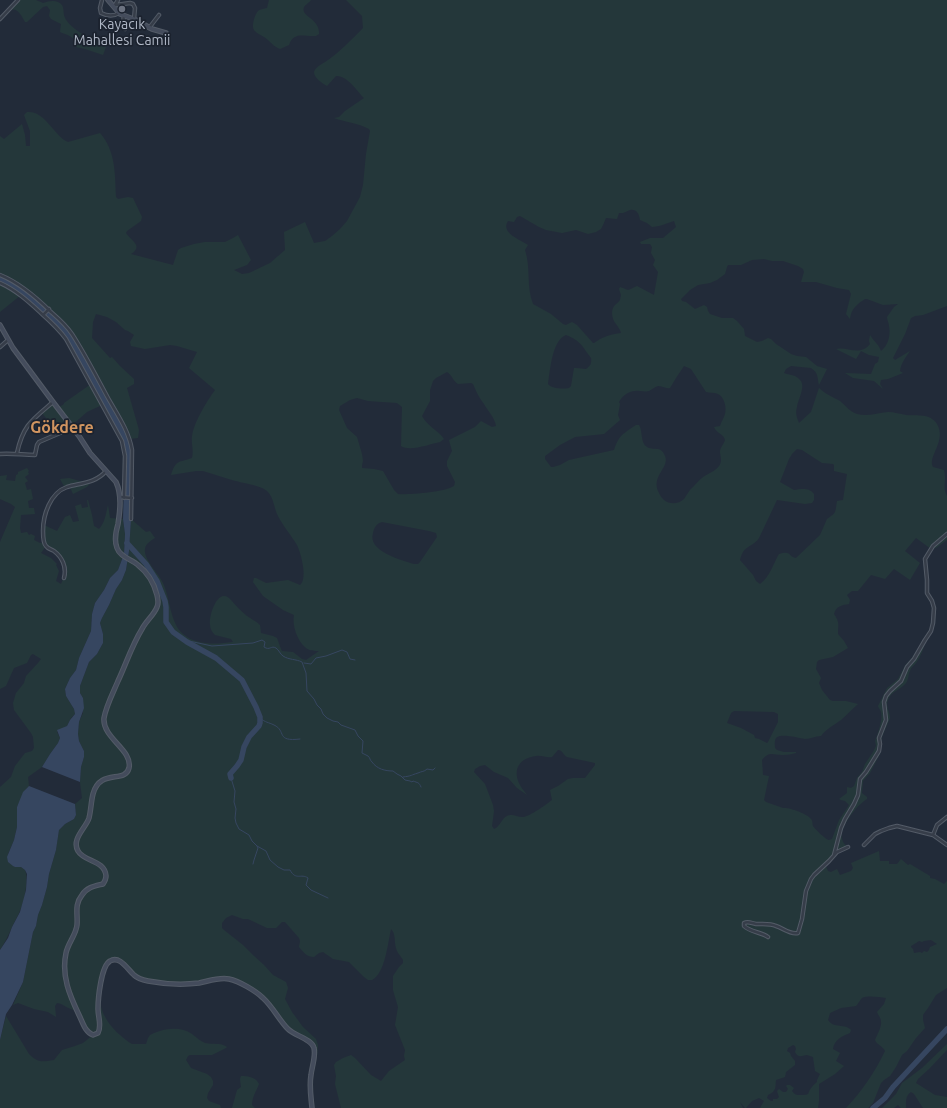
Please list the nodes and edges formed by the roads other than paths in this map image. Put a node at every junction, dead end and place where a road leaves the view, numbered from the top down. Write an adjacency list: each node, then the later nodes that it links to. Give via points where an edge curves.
1 (18, 0): 10 (street)
2 (102, 0): 7 (street, via 101,13 110,16)
3 (108, 0): 6 (street)
4 (118, 0): 6 (street)
5 (132, 2): 6 (street); 11 (street, via 135,7)
6 (115, 6): 7 (street)
7 (119, 13): 9 (street)
8 (159, 14): 12 (street)
9 (124, 16): 11 (street); 13 (street)
10 (0, 19)
11 (134, 19): 12 (street)
12 (149, 28): 14 (street)
13 (125, 29)
14 (166, 33)
15 (0, 274): 17 (street, via 17,282)
16 (0, 283): 18 (street, via 21,295)
17 (48, 310): 18 (street); 28 (street, via 72,334 127,433 133,456)
18 (44, 314): 27 (street, via 66,339 122,440 125,456)
19 (0, 325): 20 (street)
20 (8, 340): 21 (street); 22 (street)
21 (0, 347)
22 (53, 402): 23 (street); 25 (street, via 26,428)
23 (71, 426): 25 (street, via 40,441 35,455); 26 (street)
24 (0, 454): 25 (street)
25 (17, 454)
26 (106, 471): 27 (street); 31 (street, via 97,479 63,489 49,506 43,529 44,543 62,562 65,569)
27 (123, 498): 28 (street); 39 (street, via 116,537 117,548 121,554 146,572 154,586 158,601 156,610 137,638 105,715 107,731 126,756 129,768 122,776 103,779 97,784 89,819 77,841 76,847 80,853 101,866 106,872 106,879 103,884 93,886 84,892 77,903 76,931 68,947 65,961 68,990 87,1031 93,1035 98,1033 100,1028 99,992 103,973 110,960 120,961 136,977 147,981 192,983 224,979 237,982 261,996 288,1029 314,1046 310,1082)
28 (131, 498): 29 (street)
29 (132, 519)
30 (947, 534): 37 (street, via 933,546 925,559 926,590 934,608 931,631 907,667 901,681 886,696 886,720 880,734 879,750 860,779 858,795 843,823)
31 (64, 578)
32 (947, 817): 33 (street, via 938,825)
33 (933, 835): 34 (street, via 893,826 875,834); 35 (street)
34 (864, 845)
35 (947, 845)
36 (848, 847): 37 (street)
37 (834, 855): 38 (street, via 809,883 798,933 791,933 772,924 747,921 744,923 748,929)
38 (768, 937)
39 (312, 1108)

